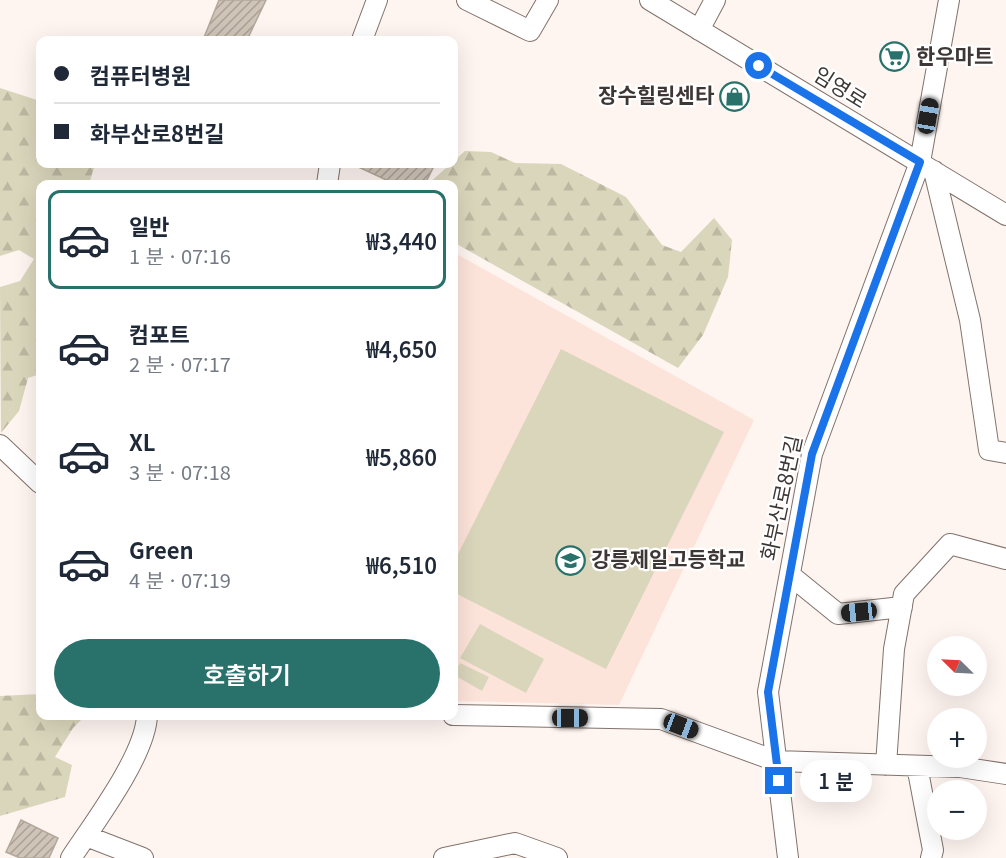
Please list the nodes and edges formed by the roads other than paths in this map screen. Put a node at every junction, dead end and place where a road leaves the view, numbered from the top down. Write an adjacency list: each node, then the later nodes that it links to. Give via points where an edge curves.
1 (377, 0): 8 (street)
2 (467, 0): 3 (street, via 530,31)
3 (548, 0)
4 (650, 0): 7 (street, 임영로)
5 (715, 0): 7 (street)
6 (950, 0): 9 (street)
7 (699, 30): 9 (street, 임영로)
8 (364, 36)
9 (927, 166): 10 (street, 임영로); 12 (street, via 970,320 989,450); 15 (street, 화부산로8번길, via 812,454)
10 (1006, 215)
11 (0, 445): 13 (street)
12 (1006, 453)
13 (36, 479)
14 (1006, 559): 16 (street, via 950,544 904,594)
15 (789, 576): 16 (street, via 838,614); 19 (street, 화부산로8번길, via 768,692)
16 (902, 608): 20 (street, via 894,649)
17 (458, 715): 19 (street, via 661,719)
18 (147, 720): 23 (street, via 130,765)
19 (776, 761): 20 (street); 28 (street, 화부산로8번길)
20 (886, 765): 21 (street)
21 (917, 766): 22 (street); 29 (street, via 933,850)
22 (1006, 774)
23 (86, 836): 24 (street); 25 (street)
24 (71, 858)
25 (143, 858)
26 (444, 858): 27 (street, via 515,843)
27 (557, 858)
28 (788, 858)
29 (931, 858)

